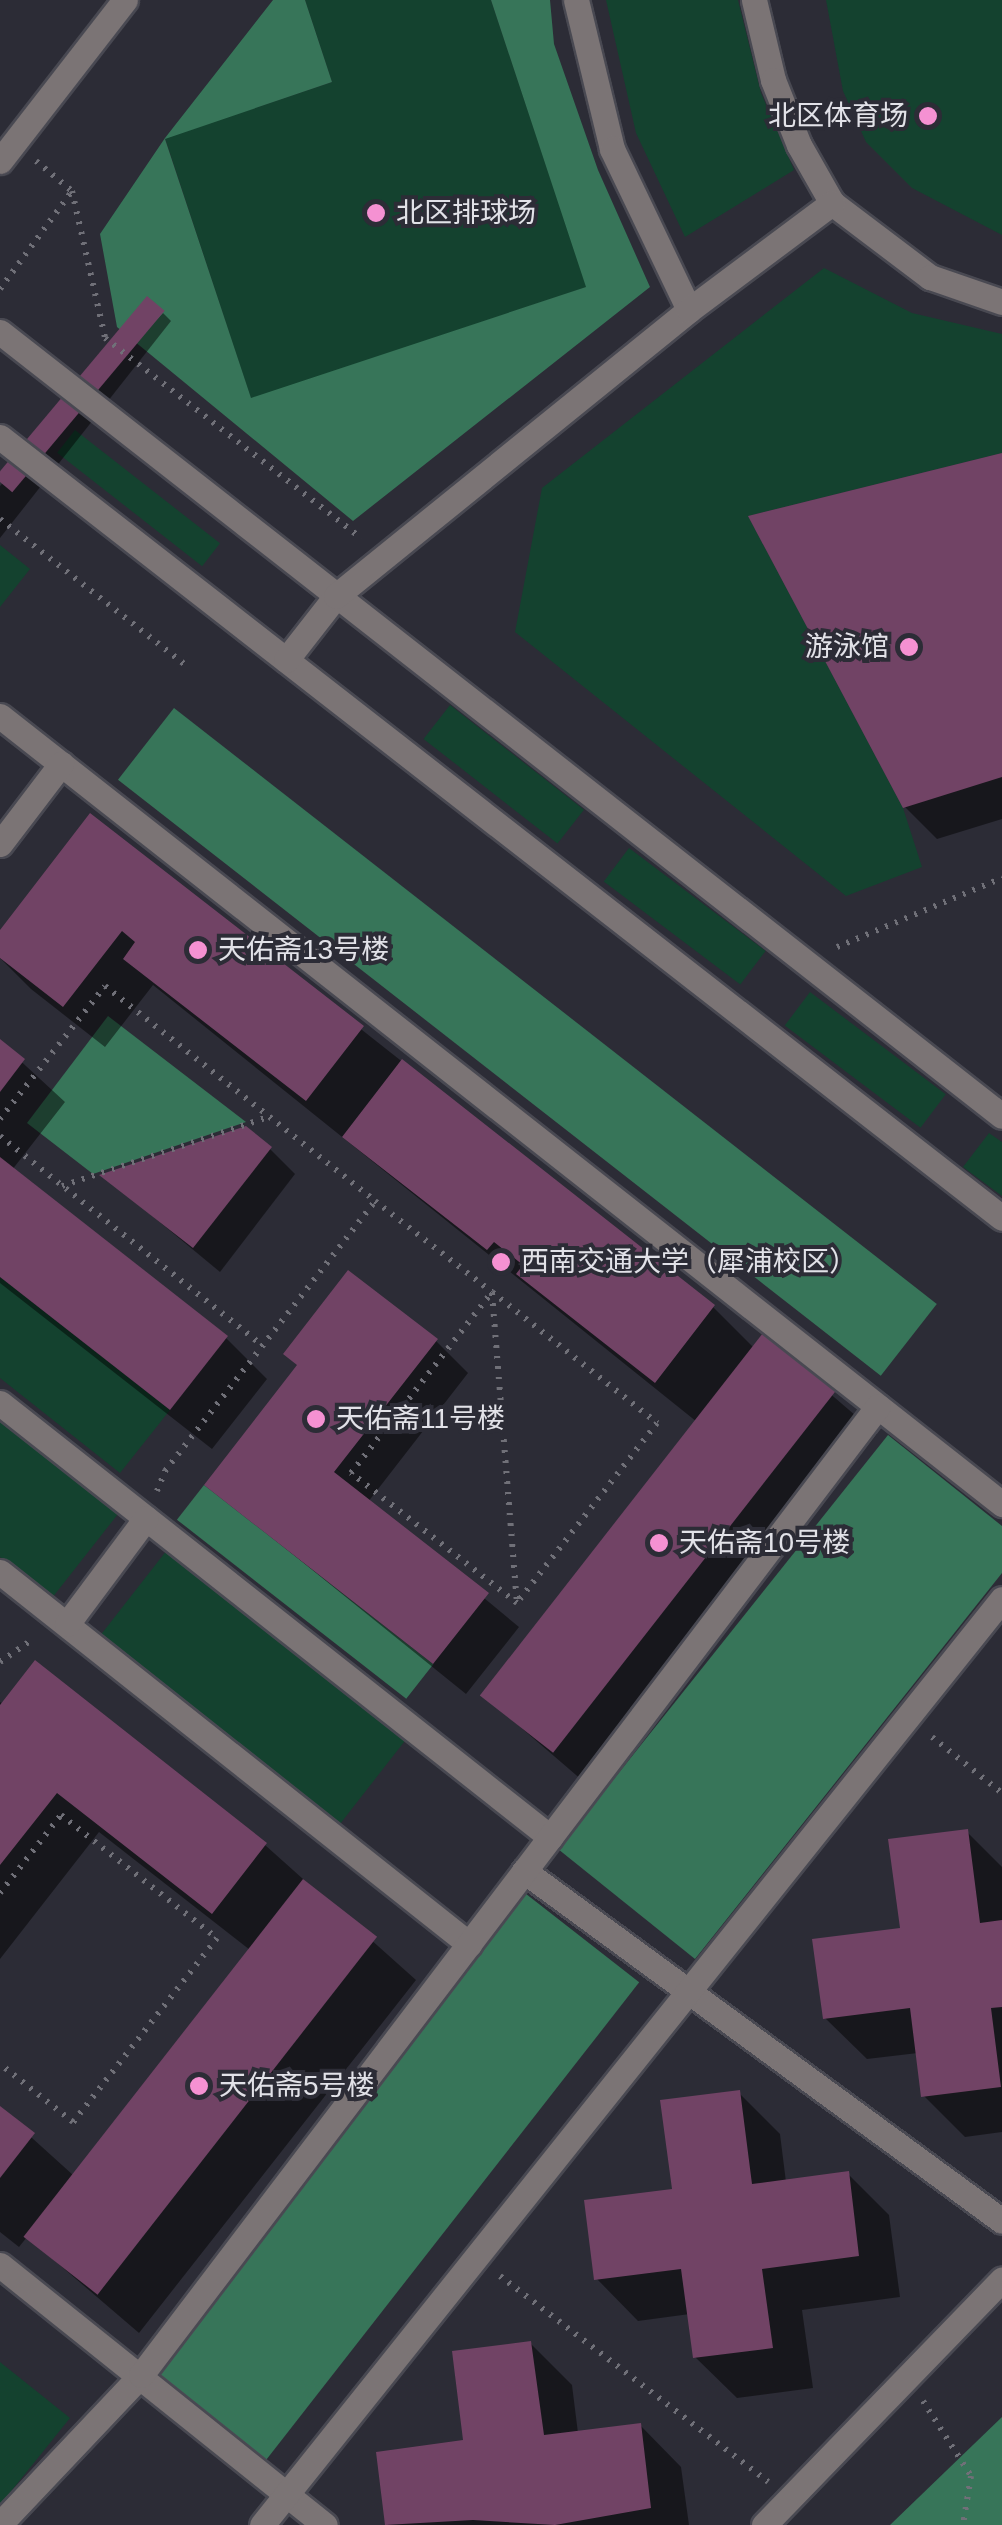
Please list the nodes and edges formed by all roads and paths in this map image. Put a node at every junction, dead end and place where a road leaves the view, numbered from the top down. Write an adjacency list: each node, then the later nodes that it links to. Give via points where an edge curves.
1 (126, 0): 4 (street)
2 (576, 0): 9 (street, via 612,149)
3 (754, 0): 6 (street, via 780,96)
4 (7, 152): 5 (path)
5 (72, 191): 7 (path); 13 (path, via 105,338)
6 (832, 204): 8 (street, via 930,278); 9 (street)
7 (0, 289)
8 (1002, 302)
9 (689, 310): 13 (street)
10 (0, 332): 14 (street)
11 (0, 437): 15 (street)
12 (0, 519): 16 (path)
13 (385, 556): 14 (street)
14 (336, 596): 15 (street); 21 (street)
15 (286, 660): 28 (street)
16 (188, 667)
17 (0, 716): 18 (street)
18 (61, 764): 19 (street); 32 (street)
19 (0, 844)
20 (1002, 878): 21 (path)
21 (803, 961): 22 (street)
22 (1002, 1116)
23 (269, 1117): 24 (path, via 104,986); 26 (path); 27 (path)
24 (0, 1119)
25 (0, 1136): 26 (path)
26 (62, 1186): 30 (path)
27 (375, 1201): 29 (path); 30 (path)
28 (1002, 1218)
29 (492, 1292): 37 (path); 37 (path, via 657,1423); 37 (path, via 351,1473)
30 (262, 1346): 34 (path, via 165,1471)
31 (0, 1402): 34 (street)
32 (878, 1406): 33 (street); 41 (street)
33 (1002, 1504)
34 (146, 1518): 38 (street); 41 (street)
35 (0, 1572): 38 (street)
36 (1002, 1599): 39 (street)
37 (517, 1603)
38 (66, 1624): 44 (street)
39 (908, 1718): 40 (path); 45 (street)
40 (1002, 1793)
41 (550, 1837): 42 (street)
42 (524, 1871): 44 (street); 45 (street)
43 (0, 1893): 46 (path, via 61,1815 217,1938 74,2122)
44 (469, 1944): 51 (street)
45 (690, 1990): 47 (street); 48 (street)
46 (0, 2064)
47 (1002, 2221)
48 (475, 2258): 53 (street); 54 (path)
49 (0, 2265): 51 (street)
50 (1002, 2278): 52 (street)
51 (141, 2375): 53 (street); 55 (street)
52 (908, 2377): 54 (street); 59 (path, via 971,2476)
53 (287, 2493): 56 (street); 57 (street)
54 (789, 2499): 58 (street)
55 (0, 2524)
56 (262, 2525)
57 (325, 2525)
58 (764, 2525)
59 (963, 2525)

